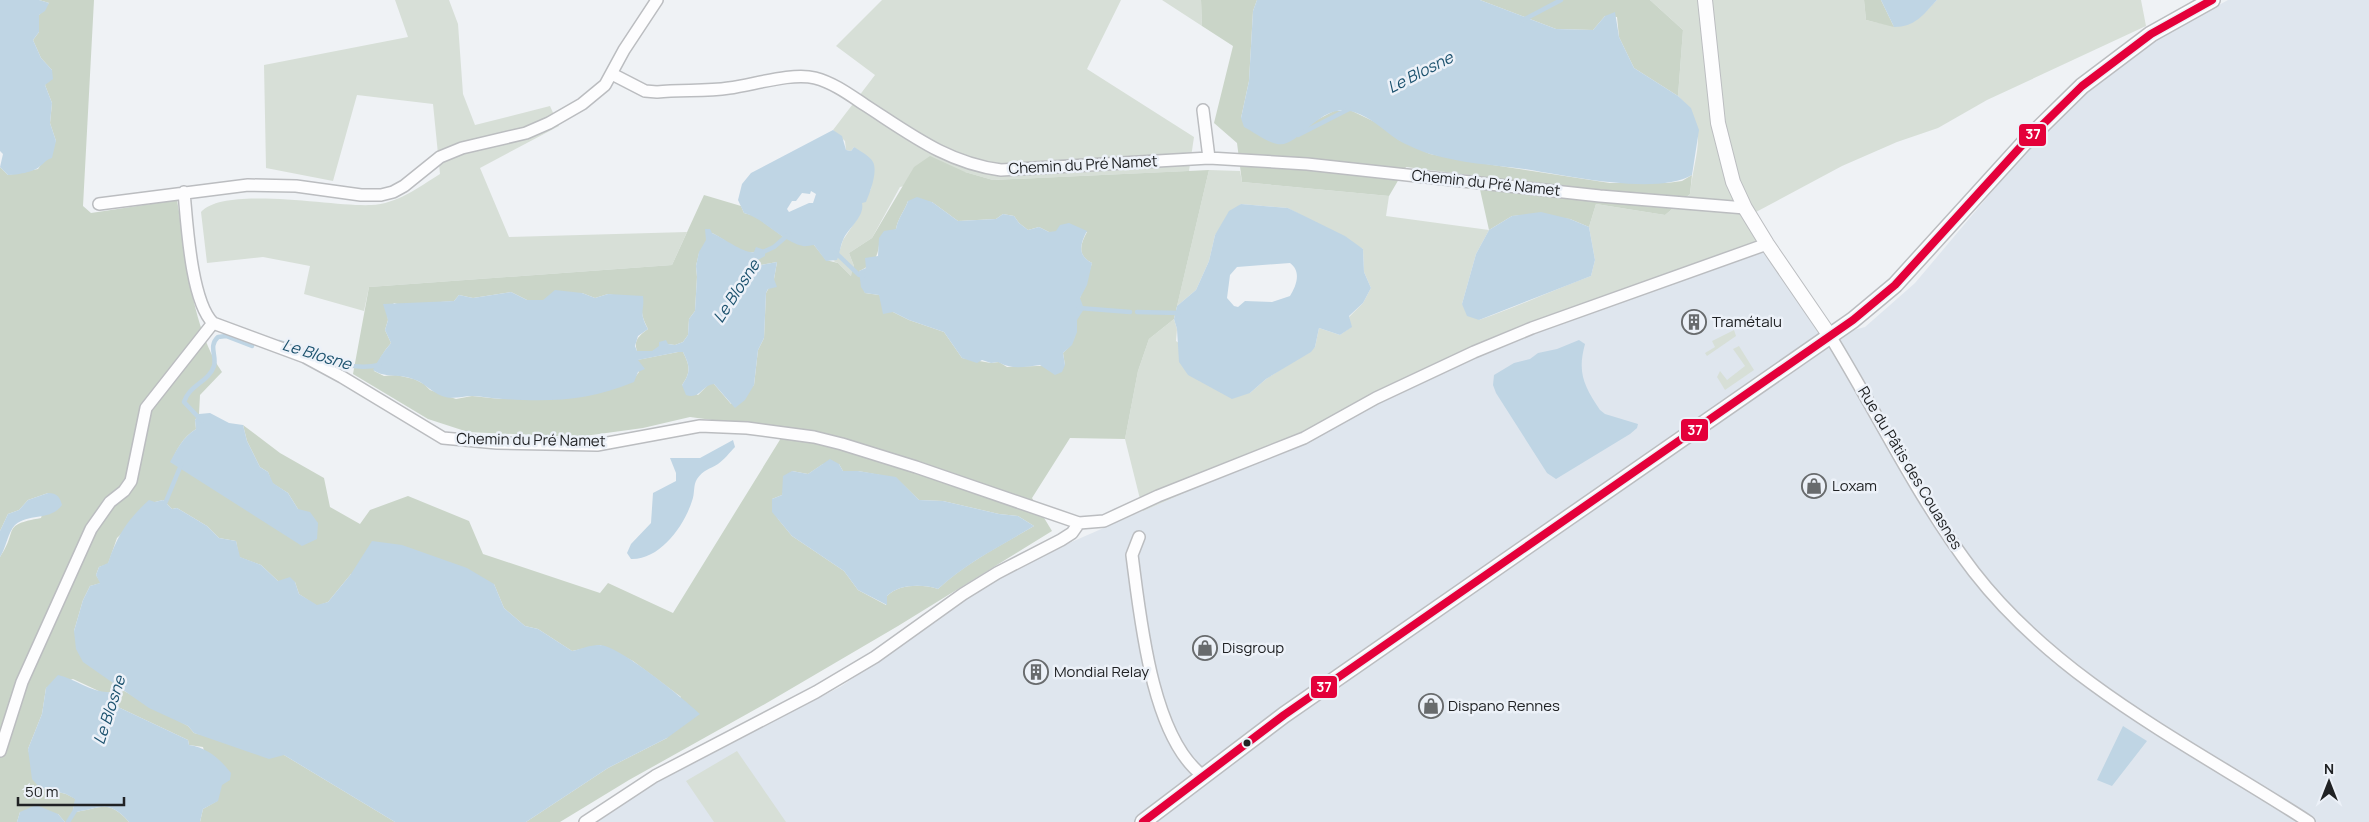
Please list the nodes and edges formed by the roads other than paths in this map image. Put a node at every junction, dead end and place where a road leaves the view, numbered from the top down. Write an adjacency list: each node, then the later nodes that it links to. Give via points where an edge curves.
1 (657, 0): 4 (street)
2 (1705, 0): 9 (street, Rue du Pâtis des Couasnes, via 1718,123)
3 (2212, 0): 12 (main road, via 2151,34 2082,86 2024,143 1895,285)
4 (612, 74): 6 (street, Chemin du Pré Namet, via 645,90 657,92 728,89 780,78 814,78 838,87 939,151 978,167 1026,170); 7 (street, via 595,94 566,114 526,133 462,148 440,157 404,186 381,195 272,184)
5 (1203, 110): 6 (street)
6 (1209, 158): 9 (street, Chemin du Pré Namet, via 1306,164)
7 (184, 192): 8 (street); 11 (street, via 200,301)
8 (99, 204)
9 (1744, 208): 10 (street, Rue du Pâtis des Couasnes)
10 (1767, 244): 12 (street, Rue du Pâtis des Couasnes); 13 (street, Chemin du Pré Namet, via 1532,328 1376,398 1304,438 1104,521)
11 (213, 323): 13 (street, Chemin du Pré Namet, via 305,357 443,438 597,445 700,426 747,428 842,444); 15 (street, via 146,408 131,481 110,502 91,529 22,682)
12 (1830, 336): 16 (main road, via 1292,709); 19 (street, Rue du Pâtis des Couasnes, via 1942,526 1974,572 2031,634 2067,666 2115,700)
13 (1079, 522): 17 (street, via 1072,533 963,594 875,657 816,692 655,776)
14 (1139, 536): 16 (street, via 1132,555 1152,674 1170,729 1181,750)
15 (0, 751)
16 (1202, 775): 18 (main road)
17 (585, 822)
18 (1143, 822)
19 (2309, 822)

